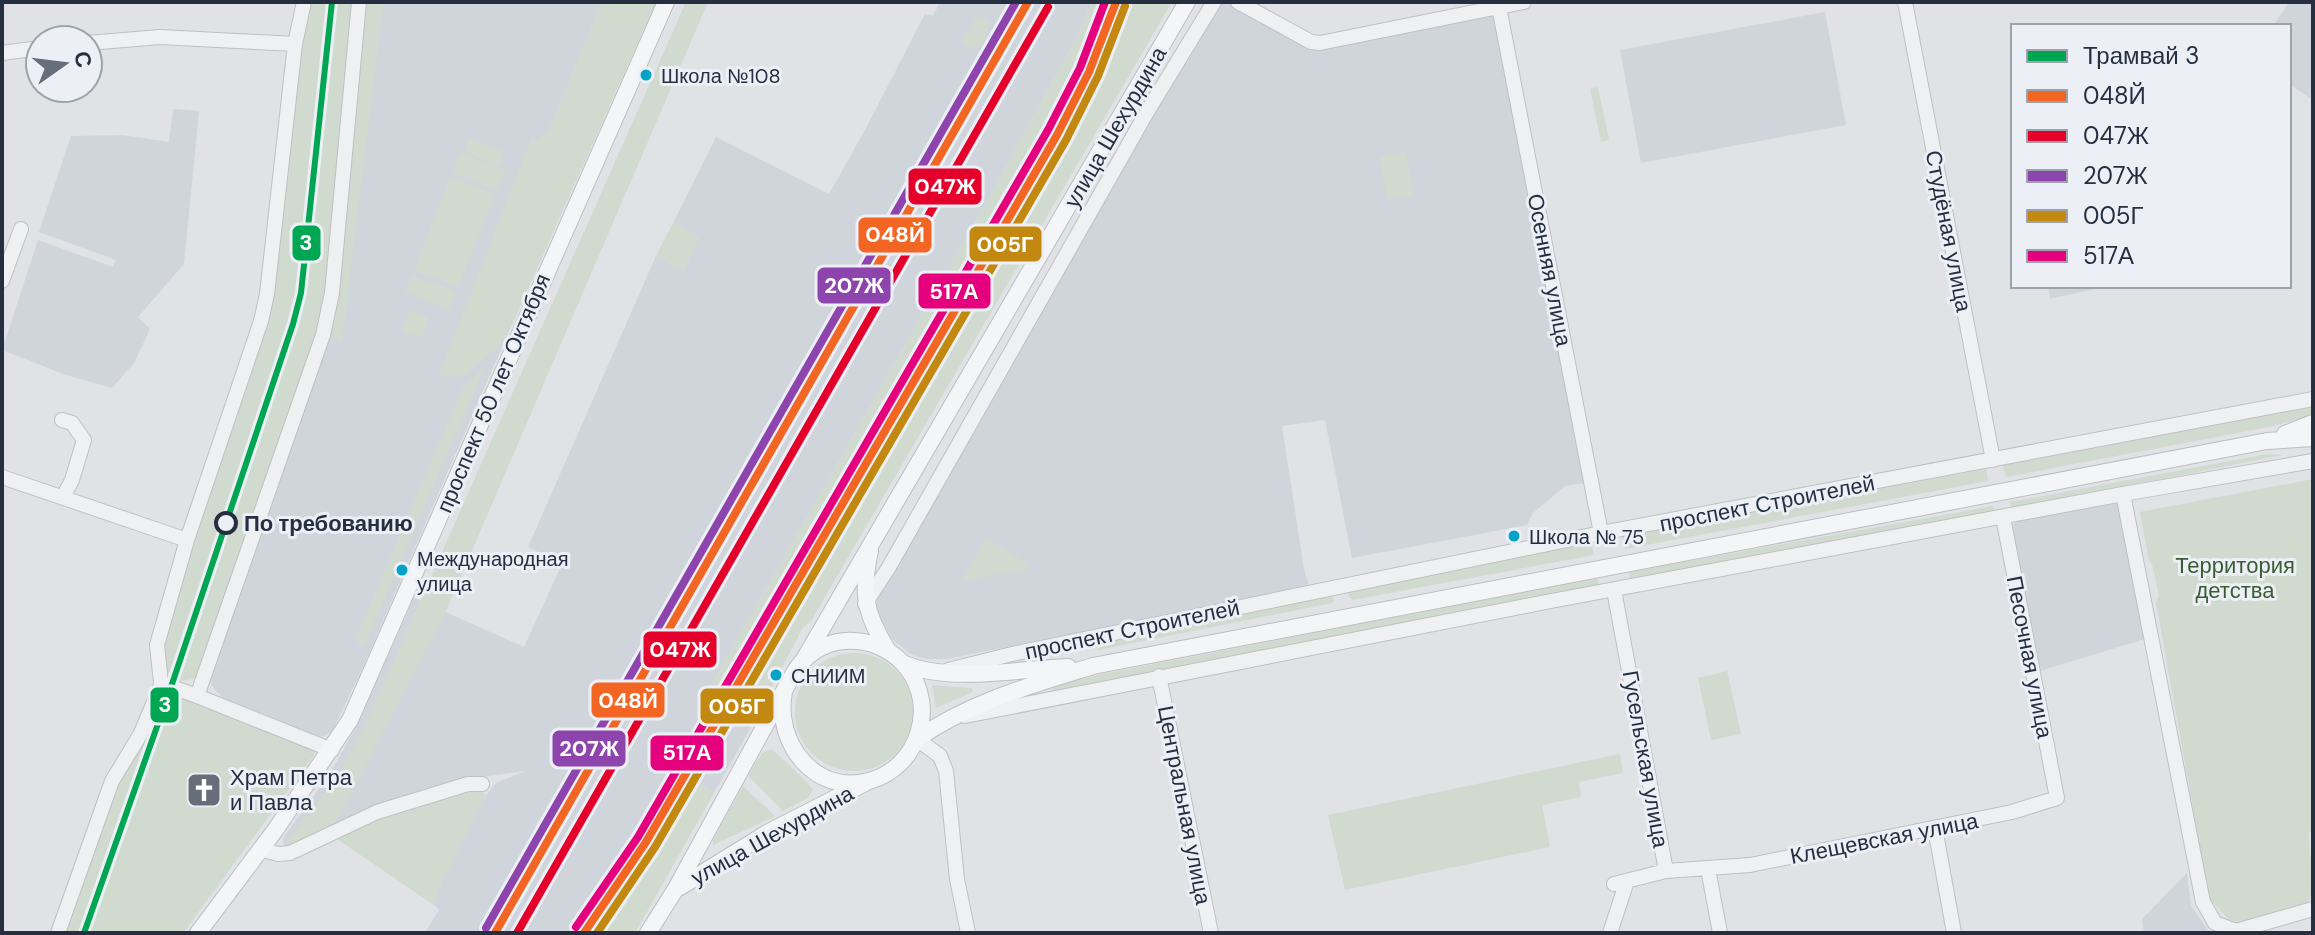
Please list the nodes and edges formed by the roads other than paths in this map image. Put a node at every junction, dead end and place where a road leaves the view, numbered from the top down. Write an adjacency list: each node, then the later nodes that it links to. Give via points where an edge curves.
1 (304, 2): 11 (street)
2 (359, 2): 40 (street, via 332,293 323,335)
3 (666, 2): 43 (main road, проспект 50 лет Октября)
4 (1187, 2): 29 (main road, улица Шехурдина)
5 (1214, 2): 31 (street)
6 (1238, 2): 9 (street, via 1320,43)
7 (1524, 2): 9 (street)
8 (1905, 2): 21 (street, Студёная улица)
9 (1499, 7): 27 (street, Осенняя улица)
10 (104, 42): 11 (street, via 160,37)
11 (295, 44): 28 (street, via 267,294)
12 (24, 50): 13 (street)
13 (2, 53)
14 (21, 229): 15 (street)
15 (2, 281)
16 (2313, 399): 21 (street, проспект Строителей)
17 (62, 420): 25 (street, via 72,423 84,440)
18 (2313, 423): 20 (main road, проспект Строителей)
19 (2313, 438): 20 (main road, проспект Строителей)
20 (2267, 441): 35 (main road, проспект Строителей)
21 (1993, 460): 27 (street, проспект Строителей)
22 (2313, 461): 24 (street, проспект Строителей)
23 (2, 477): 25 (street)
24 (2123, 494): 26 (street, проспект Строителей); 52 (street, via 2203,902 2215,923 2236,931)
25 (63, 497): 28 (street)
26 (2003, 517): 30 (street, проспект Строителей); 46 (street, Песочная улица)
27 (1601, 533): 36 (street, проспект Строителей)
28 (187, 540): 38 (street, via 157,645)
29 (872, 541): 31 (main road, улица Шехурдина); 33 (main road, улица Шехурдина)
30 (1614, 590): 37 (street, проспект Строителей); 50 (street, Гусельская улица)
31 (865, 604): 32 (main road)
32 (888, 650): 33 (main road, via 842,641); 34 (main road)
33 (803, 661): 39 (main road)
34 (903, 663): 36 (main road, проспект Строителей); 42 (main road, via 922,703)
35 (1093, 666): 36 (main road, проспект Строителей); 41 (main road, проспект Строителей, via 997,697)
36 (941, 671)
37 (1159, 676): 41 (street, проспект Строителей); 57 (street, Центральная улица)
38 (161, 683): 40 (street); 53 (street, via 140,735 112,781)
39 (784, 692): 44 (main road, via 784,729 802,762 835,780); 51 (main road, улица Шехурдина)
40 (197, 696): 43 (street)
41 (945, 721): 42 (main road, проспект Строителей)
42 (917, 739): 44 (main road, via 899,764); 56 (street, via 940,756 946,771)
43 (332, 750): 48 (main road, проспект 50 лет Октября)
44 (869, 781): 51 (main road, улица Шехурдина, via 767,833)
45 (482, 784): 48 (street, via 377,812 290,853)
46 (2057, 798): 47 (street, Клещевская улица)
47 (1935, 828): 49 (street, Клещевская улица); 60 (street)
48 (260, 849): 54 (main road, проспект 50 лет Октября)
49 (1708, 869): 50 (street, Гусельская улица); 59 (street)
50 (1666, 871): 58 (street, via 1620,882)
51 (675, 890): 55 (main road, улица Шехурдина)
52 (2313, 909)
53 (58, 933)
54 (198, 933)
55 (648, 933)
56 (968, 933)
57 (1211, 933)
58 (1610, 933)
59 (1720, 933)
60 (1954, 933)

